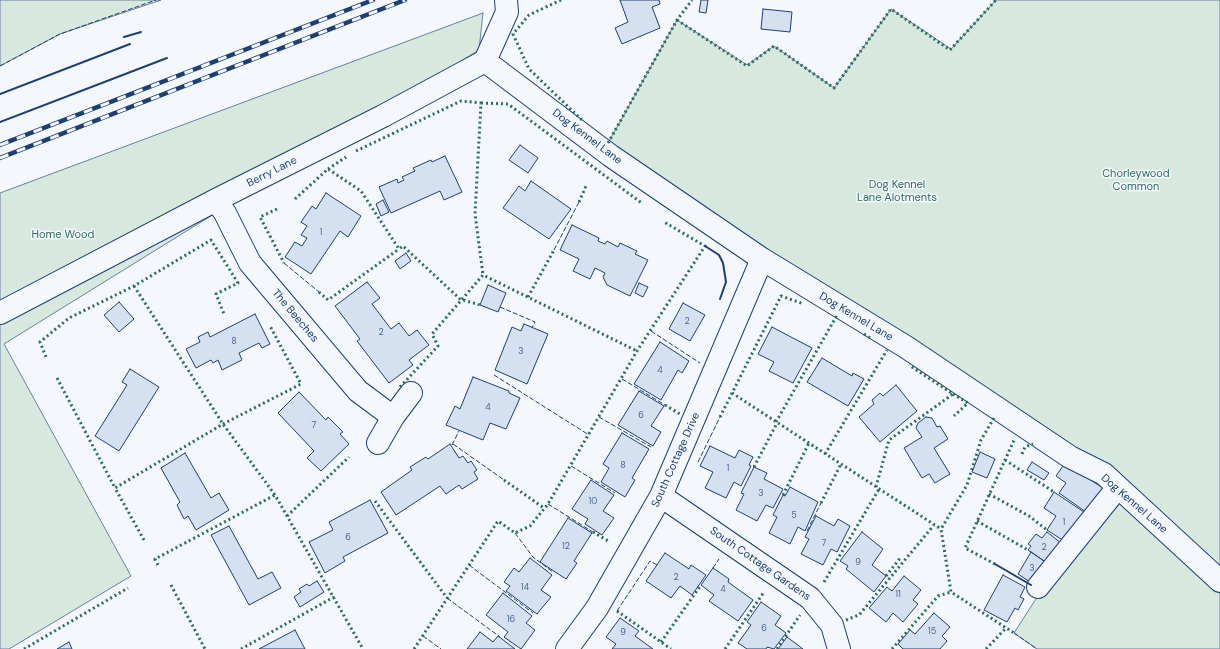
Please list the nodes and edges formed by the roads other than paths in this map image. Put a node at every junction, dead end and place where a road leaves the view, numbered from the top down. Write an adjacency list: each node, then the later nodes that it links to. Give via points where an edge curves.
1 (506, 0): 2 (street, via 507,12)
2 (485, 61): 3 (street, Berry Lane, via 383,116); 4 (street, Dog Kennel Lane, via 611,156)
3 (216, 200): 5 (street, Berry Lane); 7 (street, The Beeches, via 250,263 358,391)
4 (762, 259): 9 (street, Dog Kennel Lane, via 906,347 1070,457 1104,474); 10 (street, South Cottage Drive)
5 (0, 313)
6 (411, 393): 7 (street)
7 (393, 417): 8 (street)
8 (378, 444)
9 (1118, 487): 11 (street, Dog Kennel Lane); 12 (street)
10 (661, 496): 13 (street, South Cottage Drive, via 597,608); 14 (street, South Cottage Gardens, via 810,598 832,625)
11 (1220, 581)
12 (1038, 587)
13 (567, 649)
14 (839, 649)

